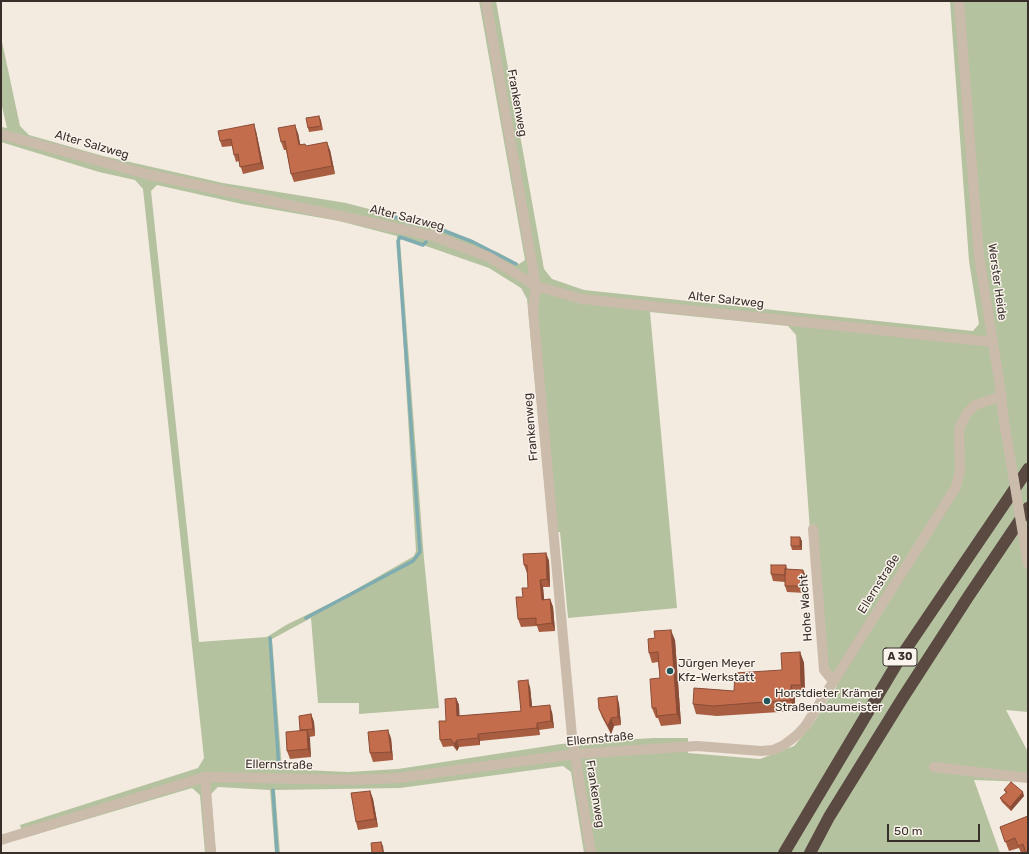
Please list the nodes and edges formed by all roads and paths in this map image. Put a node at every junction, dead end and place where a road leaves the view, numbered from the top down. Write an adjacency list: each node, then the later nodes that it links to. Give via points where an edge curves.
1 (486, 1): 4 (street, Frankenweg)
2 (959, 1): 5 (street, Werster Heide, via 979,256)
3 (1, 134): 4 (street, Alter Salzweg, via 146,174 433,236 489,257)
4 (536, 286): 5 (street, Alter Salzweg, via 582,299); 12 (street, Frankenweg, via 533,309)
5 (993, 342): 6 (street, Werster Heide)
6 (1002, 396): 10 (street, Werster Heide, bridge); 11 (street, Ellernstraße, via 975,405 967,413 959,429 960,470 956,487)
7 (1028, 469): 19 (highway, A 30, via 902,656)
8 (1028, 508): 20 (highway, A 30, via 902,699 829,817)
9 (812, 529): 11 (street, Hohe Wacht, via 824,670)
10 (1028, 564)
11 (833, 681): 12 (street, Ellernstraße, via 806,725 791,740 773,750 697,746)
12 (575, 754): 14 (street, Ellernstraße, via 398,778 353,780); 18 (street, Frankenweg)
13 (934, 768): 15 (street)
14 (205, 777): 16 (street, Ellernstraße); 17 (street)
15 (1028, 778)
16 (1, 840)
17 (211, 853)
18 (591, 853)
19 (784, 853)
20 (810, 853)

